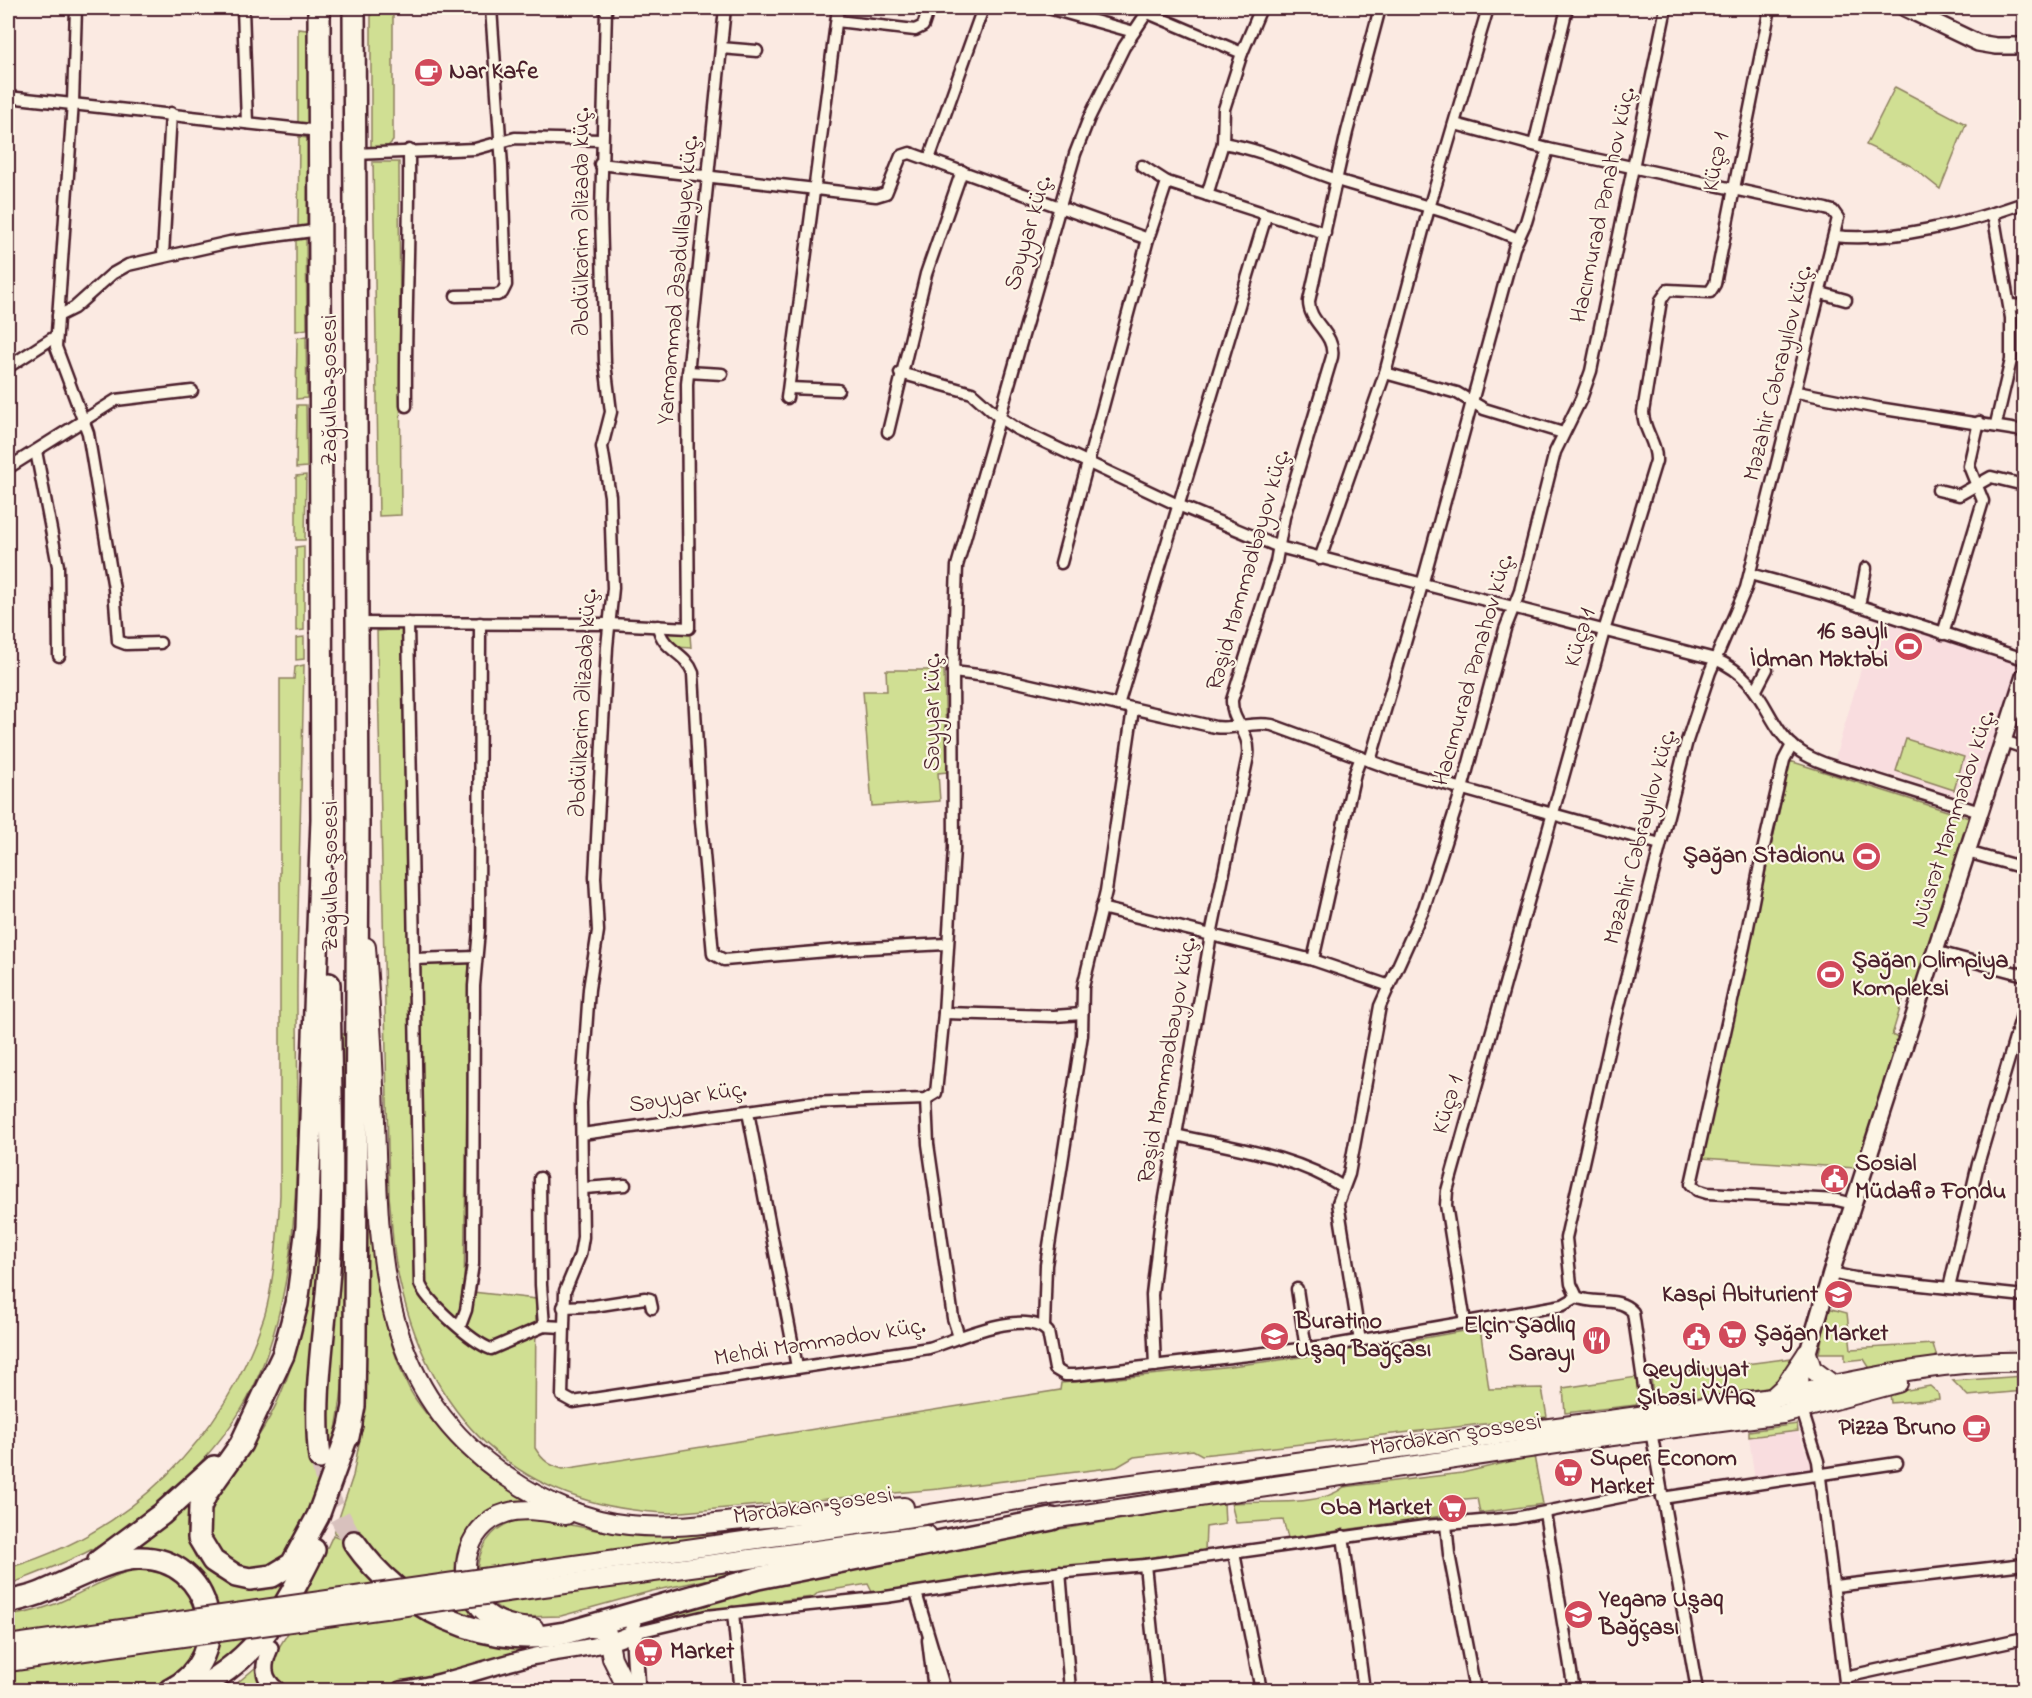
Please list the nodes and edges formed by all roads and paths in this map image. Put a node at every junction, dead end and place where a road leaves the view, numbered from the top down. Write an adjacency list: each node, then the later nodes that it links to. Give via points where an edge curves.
1 (76, 8): 27 (street)
2 (243, 8): 29 (street)
3 (319, 8): 31 (highway, Zağulba şosesi)
4 (354, 8): 38 (highway, Zağulba şosesi)
5 (491, 8): 33 (street)
6 (606, 8): 32 (street, Əbdülkərim Əlizadə küç.)
7 (725, 8): 23 (street, Yarməmməd Əsədullayev küç.)
8 (838, 8): 20 (street)
9 (929, 8): 20 (street, via 923,26 915,30)
10 (982, 8): 39 (street)
11 (1048, 8): 21 (street)
12 (1261, 8): 25 (street)
13 (1380, 8): 45 (street, Rəşid Məmmədbəyov küç.)
14 (1488, 8): 30 (street)
15 (1567, 8): 35 (street)
16 (1666, 8): 42 (street, Hacımurad Pənahov küç.)
17 (1770, 8): 48 (street, Küçə 1)
18 (1905, 8): 22 (street, via 1978,43)
19 (1149, 10): 21 (street, Səyyar küç.); 25 (street)
20 (837, 21): 47 (street)
21 (1134, 32): 51 (street, Səyyar küç., via 1081,134)
22 (2025, 46)
23 (721, 48): 24 (street); 44 (street, Yarməmməd Əsədullayev küç.)
24 (757, 51)
25 (1242, 53): 34 (street, via 1222,118)
26 (8, 97): 27 (street)
27 (73, 102): 28 (street); 66 (street)
28 (171, 113): 29 (street); 60 (street)
29 (247, 123): 31 (street)
30 (1455, 124): 35 (street); 52 (street)
31 (319, 131): 55 (highway, Zağulba şosesi)
32 (601, 140): 33 (street, via 524,138); 40 (street, Əbdülkərim Əlizadə küç.)
33 (500, 142): 37 (street, via 475,149); 62 (street, via 505,290 497,296)
34 (1223, 143): 45 (street); 49 (street)
35 (1534, 146): 36 (street)
36 (1548, 149): 42 (street); 58 (street)
37 (409, 150): 38 (street); 77 (street, via 411,248 405,320)
38 (355, 154): 100 (highway, Zağulba şosesi)
39 (929, 159): 43 (street); 47 (street, via 910,153 901,156 888,189 881,195)
40 (600, 164): 44 (street); 103 (street, Əbdülkərim Əlizadə küç., via 605,363 611,401 602,447 610,496)
41 (1143, 166): 46 (street)
42 (1632, 167): 48 (street); 84 (street, Hacımurad Pənahov küç., via 1591,371)
43 (962, 171): 51 (street); 71 (street, via 926,274)
44 (710, 175): 47 (street); 69 (street, Yarməmməd Əsədullayev küç.)
45 (1337, 180): 52 (street); 56 (street, Rəşid Məmmədbəyov küç.)
46 (1167, 182): 49 (street); 59 (street)
47 (816, 186): 73 (street, via 788,393)
48 (1733, 190): 57 (street, via 1833,211 1838,218); 105 (street, Küçə 1, via 1713,289 1703,293 1668,290 1661,300 1643,412 1656,461)
49 (1207, 195): 54 (street)
50 (2025, 203): 53 (street)
51 (1058, 208): 59 (street); 78 (street, Səyyar küç.)
52 (1429, 208): 58 (street); 70 (street)
53 (1993, 213): 57 (street, via 1935,227 1860,237); 64 (street)
54 (1266, 216): 56 (street); 91 (street)
55 (320, 230): 60 (street); 125 (highway, Zağulba şosesi)
56 (1325, 233): 92 (street, Rəşid Məmmədbəyov küç., via 1309,306 1329,337 1333,351 1284,517)
57 (1835, 236): 61 (street, Məzahir Cəbrayılov küç.)
58 (1518, 238): 76 (street)
59 (1149, 239): 86 (street)
60 (163, 255): 66 (street, via 120,268 74,308)
61 (1821, 293): 63 (street); 75 (street, Məzahir Cəbrayılov küç.)
62 (456, 296)
63 (1846, 300)
64 (2010, 305): 65 (street); 81 (street, via 2011,360)
65 (2025, 306)
66 (58, 316): 67 (street)
67 (56, 336): 68 (street); 79 (street, via 57,357)
68 (8, 367)
69 (688, 372): 72 (street); 104 (street, Yarməmməd Əsədullayev küç., via 689,628)
70 (1385, 372): 76 (street, via 1457,393); 93 (street)
71 (900, 373): 78 (street, via 972,393); 83 (street)
72 (722, 374)
73 (838, 390)
74 (192, 391): 79 (street, via 116,400)
75 (1797, 392): 80 (street); 96 (street, Məzahir Cəbrayılov küç.)
76 (1473, 402): 84 (street, via 1484,409); 97 (street)
77 (406, 406)
78 (999, 417): 86 (street); 112 (street, Səyyar küç., via 957,566)
79 (85, 422): 85 (street); 107 (street, via 103,512 118,641)
80 (1979, 422): 81 (street); 88 (street, via 1969,466)
81 (1996, 424): 82 (street)
82 (2025, 431)
83 (888, 432)
84 (1563, 433): 99 (street, Hacımurad Pənahov küç., via 1545,482)
85 (36, 451): 87 (street); 108 (street, via 58,566)
86 (1087, 462): 91 (street); 94 (street)
87 (8, 468)
88 (1977, 485): 89 (street, via 1996,477); 90 (street, via 1959,495); 106 (street, via 1982,506)
89 (2025, 485)
90 (1938, 490)
91 (1178, 505): 92 (street); 115 (street)
92 (1279, 547): 93 (street); 117 (street, Rəşid Məmmədbəyov küç., via 1232,700)
93 (1320, 558): 97 (street)
94 (1061, 563)
95 (1866, 568): 98 (street)
96 (1750, 574): 98 (street); 109 (street, Məzahir Cəbrayılov küç., via 1737,616)
97 (1422, 585): 99 (street); 121 (street)
98 (1859, 606): 106 (street)
99 (1514, 608): 105 (street); 122 (street, Hacımurad Pənahov küç.)
100 (356, 623): 101 (street); 126 (highway, Zağulba şosesi)
101 (408, 623): 102 (street); 135 (street)
102 (480, 623): 103 (street); 134 (street)
103 (610, 624): 104 (street); 144 (street, Əbdülkərim Əlizadə küç., via 595,877 597,931 589,989)
104 (658, 626): 132 (street, via 662,641 685,660 693,673 701,821 714,954 724,960)
105 (1605, 631): 109 (street); 124 (street, Küçə 1)
106 (1943, 634): 110 (street)
107 (160, 643)
108 (59, 656)
109 (1715, 659): 114 (street, via 1738,670); 127 (street, Məzahir Cəbrayılov küç., via 1687,741)
110 (2025, 659)
111 (1767, 669): 114 (street)
112 (953, 672): 115 (street, via 995,677); 132 (street, Səyyar küç., via 955,814)
113 (2025, 676): 118 (street, Nüsrət Məmmədov küç.)
114 (1756, 690): 119 (street)
115 (1118, 705): 116 (street)
116 (1133, 709): 117 (street, via 1215,727); 130 (street)
117 (1241, 726): 121 (street, via 1258,722 1272,725); 131 (street, Rəşid Məmmədbəyov küç., via 1248,736 1248,756)
118 (2004, 741): 120 (street); 123 (street, Nüsrət Məmmədov küç.)
119 (1792, 745): 123 (street, via 1835,767); 150 (street, via 1784,760 1762,855 1691,1184 1707,1193)
120 (2025, 748)
121 (1365, 759): 122 (street); 136 (street)
122 (1462, 789): 124 (street); 138 (street, Hacımurad Pənahov küç., via 1418,924)
123 (1980, 812): 128 (street, Nüsrət Məmmədov küç.)
124 (1555, 814): 127 (street); 158 (street, Küçə 1, via 1447,1191)
125 (322, 819): 175 (highway, via 307,1227 290,1334); 179 (highway, via 328,926 331,1206 329,1284 317,1398)
126 (358, 822): 178 (highway, Zağulba şosesi); 188 (main road, via 378,1218 387,1292 401,1342 413,1370 444,1419 487,1463 539,1497)
127 (1660, 844): 155 (street, Məzahir Cəbrayılov küç., via 1567,1230 1567,1265)
128 (1967, 852): 129 (street); 133 (street, Nüsrət Məmmədov küç.)
129 (2025, 868)
130 (1101, 908): 131 (street); 141 (street, via 1085,974)
131 (1211, 935): 136 (street); 145 (street, Rəşid Məmmədbəyov küç.)
132 (946, 944): 140 (street, Səyyar küç.)
133 (1934, 951): 137 (street); 150 (street, Nüsrət Məmmədov küç.)
134 (476, 957): 135 (street); 159 (street, via 473,1264)
135 (414, 959): 159 (street, via 420,1284 428,1298)
136 (1313, 960): 138 (street)
137 (2025, 975)
138 (1387, 985): 148 (street, Hacımurad Pənahov küç., via 1349,1174)
139 (2025, 1008): 152 (street, via 1978,1164)
140 (944, 1013): 141 (street); 142 (street, Səyyar küç., via 938,1087)
141 (1082, 1014): 162 (street, via 1077,1072 1046,1265)
142 (926, 1099): 143 (street, Səyyar küç., via 805,1103); 163 (street, via 941,1237)
143 (748, 1112): 144 (street, Səyyar küç.); 169 (street)
144 (582, 1134): 149 (street, Əbdülkərim Əlizadə küç.)
145 (1176, 1135): 148 (street, via 1283,1159); 168 (street, Rəşid Məmmədbəyov küç., via 1154,1276)
146 (540, 1178): 160 (street)
147 (625, 1185): 149 (street)
148 (1343, 1187): 164 (street, Hacımurad Pənahov küç., via 1338,1203)
149 (584, 1188): 156 (street, Əbdülkərim Əlizadə küç., via 582,1247 566,1284)
150 (1853, 1204): 151 (street, Nüsrət Məmmədov küç.)
151 (1831, 1274): 152 (street); 166 (street, Nüsrət Məmmədov küç.)
152 (1949, 1288): 154 (street)
153 (1297, 1289): 165 (street)
154 (2025, 1296)
155 (1577, 1297): 158 (street, via 1563,1305); 177 (street, via 1622,1304 1633,1312)
156 (563, 1307): 157 (street, via 645,1298 650,1299); 161 (street, Əbdülkərim Əlizadə küç.)
157 (652, 1308)
158 (1465, 1322): 164 (street)
159 (460, 1326): 160 (street, via 491,1349)
160 (544, 1326): 161 (street)
161 (563, 1327): 174 (street, Əbdülkərim Əlizadə küç., via 560,1392)
162 (1044, 1327): 163 (street, Mehdi Məmmədov küç., via 991,1327); 168 (street, via 1050,1337 1055,1369 1065,1375)
163 (959, 1337): 169 (street, Mehdi Məmmədov küç., via 929,1348)
164 (1360, 1341): 165 (street)
165 (1306, 1349): 168 (street)
166 (1807, 1353): 171 (main road, via 1812,1369); 172 (street, Nüsrət Məmmədov küç.); 173 (main road)
167 (2025, 1362): 171 (main road, Mərdəkan şossesi, via 1944,1366)
168 (1155, 1366)
169 (797, 1367): 174 (street, Mehdi Məmmədov küç., via 573,1402)
170 (2025, 1371): 176 (main road, Mərdəkan şossesi, via 1906,1381)
171 (1832, 1384): 172 (main road, Mərdəkan şossesi)
172 (1799, 1392): 173 (main road, Mərdəkan şossesi); 176 (street)
173 (1772, 1398): 177 (main road, Mərdəkan şossesi)
174 (564, 1399)
175 (262, 1401): 178 (highway, via 241,1444 203,1499 198,1517 199,1538 205,1551 236,1576 272,1576 299,1555 327,1496); 198 (highway, via 226,1452 195,1485 135,1536)
176 (1802, 1410): 177 (main road, Mərdəkan şossesi); 181 (street)
177 (1649, 1423): 182 (main road, Mərdəkan şossesi); 183 (street); 185 (main road, Mərdəkan şossesi)
178 (351, 1425): 191 (highway, Zağulba şosesi, via 338,1488)
179 (320, 1458)
180 (1897, 1463): 181 (street)
181 (1820, 1475): 183 (street); 199 (street)
182 (1113, 1486): 184 (main road, Mərdəkan şosesi)
183 (1661, 1494): 186 (street); 229 (street)
184 (1050, 1495): 188 (main road, via 685,1525); 197 (main road, Mərdəkan şosesi)
185 (1117, 1509): 187 (main road, Mərdəkan şosesi)
186 (1545, 1513): 189 (street); 228 (street)
187 (1052, 1519): 197 (main road, Mərdəkan şosesi); 203 (highway, via 758,1578)
188 (606, 1521): 204 (main road, via 527,1510 508,1512 484,1524 467,1556 471,1593 478,1605 497,1620 531,1628)
189 (1446, 1524): 190 (street); 227 (street)
190 (1343, 1536): 193 (street); 226 (street)
191 (321, 1537): 210 (highway, via 289,1617); 215 (highway, Zağulba şosesi, via 288,1603 260,1641 221,1675)
192 (354, 1542): 204 (highway, via 392,1585 454,1622 508,1637 553,1636)
193 (1234, 1553): 195 (street); 225 (street)
194 (2025, 1564): 199 (street)
195 (1145, 1565): 196 (street); 224 (street)
196 (1060, 1572): 200 (street); 223 (street)
197 (520, 1581): 205 (main road, bridge)
198 (62, 1584): 201 (highway); 214 (highway, via 117,1562 138,1558 172,1566 192,1581 206,1604 207,1642 193,1672)
199 (1834, 1586): 212 (street)
200 (916, 1593): 202 (street); 206 (street)
201 (8, 1602)
202 (733, 1613): 203 (street); 213 (street)
203 (632, 1623): 204 (highway); 208 (street); 220 (street)
204 (588, 1627): 208 (main road, via 605,1631)
205 (160, 1632): 209 (main road); 211 (main road)
206 (930, 1636): 221 (street, via 927,1645); 222 (street)
207 (2025, 1638): 212 (street)
208 (610, 1643): 218 (street); 219 (main road, via 616,1668)
209 (8, 1645)
210 (270, 1648): 216 (highway); 217 (street, via 264,1675)
211 (8, 1662)
212 (1845, 1677): 230 (street)
213 (740, 1683)
214 (170, 1690)
215 (195, 1690)
216 (220, 1690)
217 (277, 1690)
218 (400, 1690)
219 (628, 1690)
220 (637, 1690)
221 (934, 1690)
222 (945, 1690)
223 (1070, 1690)
224 (1158, 1690)
225 (1261, 1690)
226 (1364, 1690)
227 (1474, 1690)
228 (1574, 1690)
229 (1697, 1690)
230 (1846, 1690)

